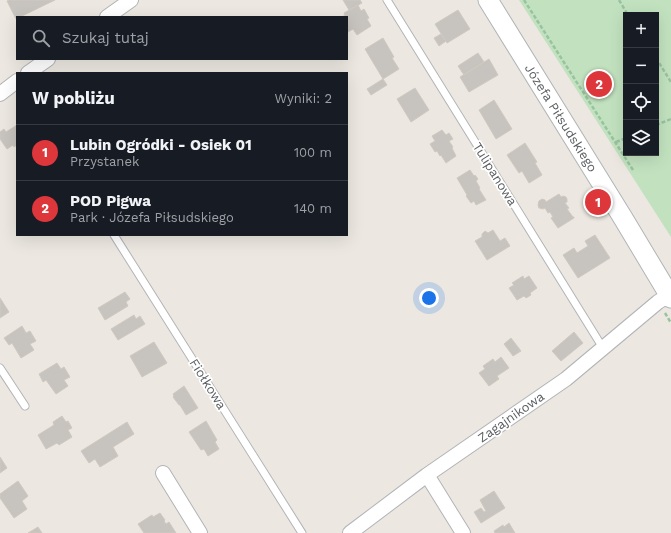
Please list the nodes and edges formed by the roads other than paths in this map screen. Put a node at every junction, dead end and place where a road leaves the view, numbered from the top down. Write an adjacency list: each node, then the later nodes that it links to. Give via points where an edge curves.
1 (131, 0): 4 (street)
2 (387, 0): 11 (lane, Tulipanowa)
3 (488, 0): 10 (street, Józefa Piłsudskiego)
4 (108, 16)
5 (47, 60): 6 (street)
6 (29, 72)
7 (16, 82): 8 (street)
8 (0, 94)
9 (115, 236): 17 (lane, Fiołkowa)
10 (669, 292): 11 (street, Zagajnikowa)
11 (603, 348): 15 (street, Zagajnikowa, via 566,379)
12 (0, 368): 13 (lane)
13 (25, 406)
14 (162, 473): 16 (street)
15 (427, 475): 18 (street, Zagajnikowa); 19 (street)
16 (200, 533)
17 (302, 533)
18 (350, 533)
19 (463, 533)

